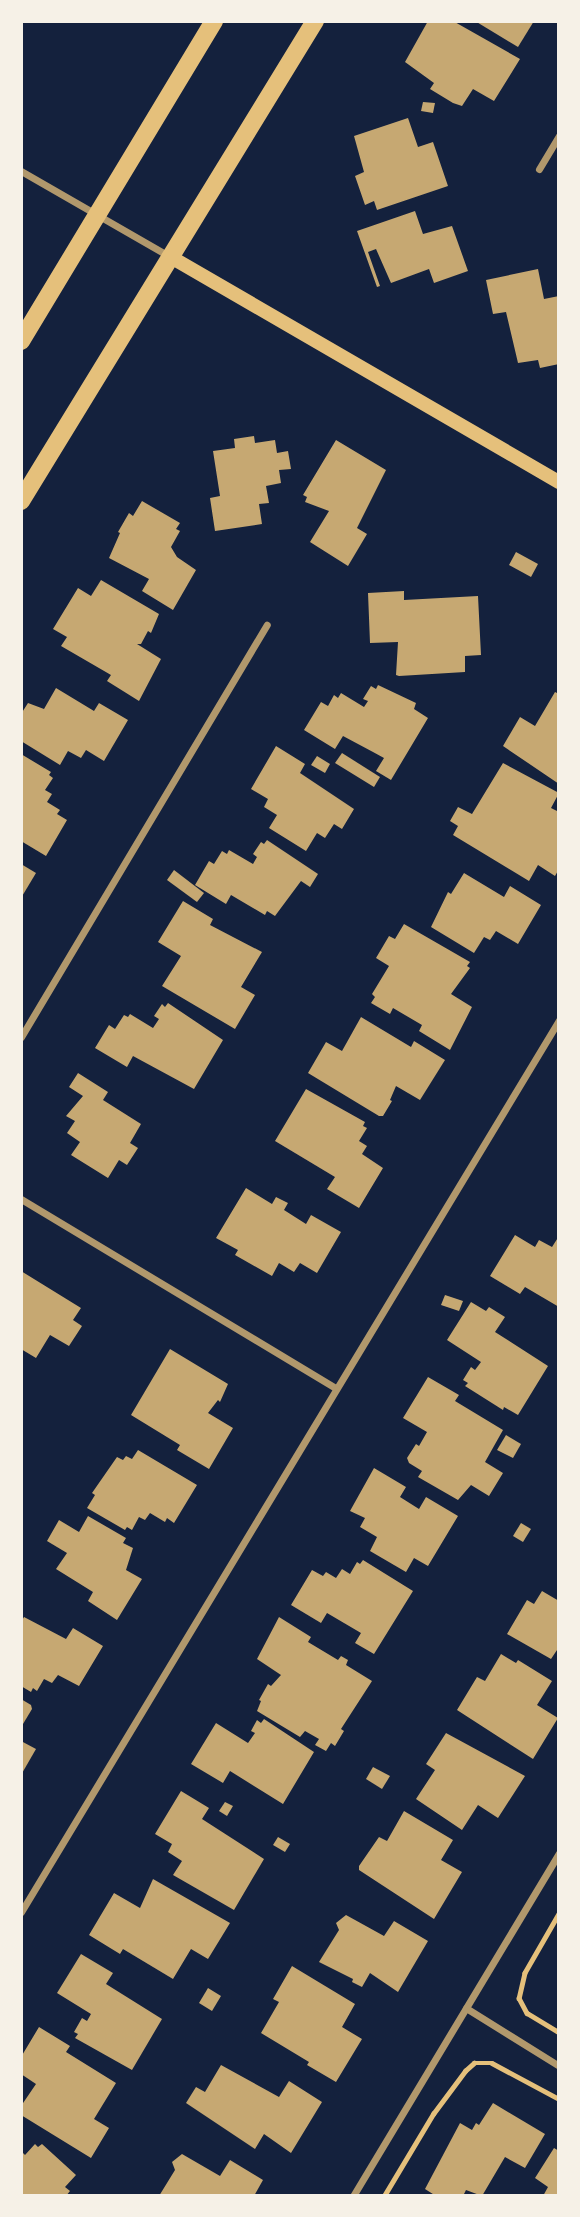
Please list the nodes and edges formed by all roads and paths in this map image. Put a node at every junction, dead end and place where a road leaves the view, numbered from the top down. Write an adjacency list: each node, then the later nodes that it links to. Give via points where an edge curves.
1 (214, 21): 6 (main road)
2 (315, 21): 7 (main road)
3 (559, 136): 4 (street)
4 (539, 170)
5 (21, 171): 6 (street)
6 (97, 214): 7 (street); 8 (main road)
7 (169, 256): 9 (main road); 10 (main road)
8 (21, 341)
9 (559, 482)
10 (21, 501)
11 (267, 625): 13 (street)
12 (559, 1020): 15 (street)
13 (21, 1037)
14 (21, 1199): 15 (street)
15 (335, 1388): 17 (street)
16 (559, 1853): 19 (street)
17 (21, 1912)
18 (559, 1914): 20 (path, via 525,1973 519,1998 527,2013)
19 (466, 2008): 21 (street); 23 (street)
20 (559, 2032)
21 (559, 2066)
22 (559, 2099): 24 (path, via 492,2063 474,2063 433,2114)
23 (353, 2196)
24 (384, 2196)

